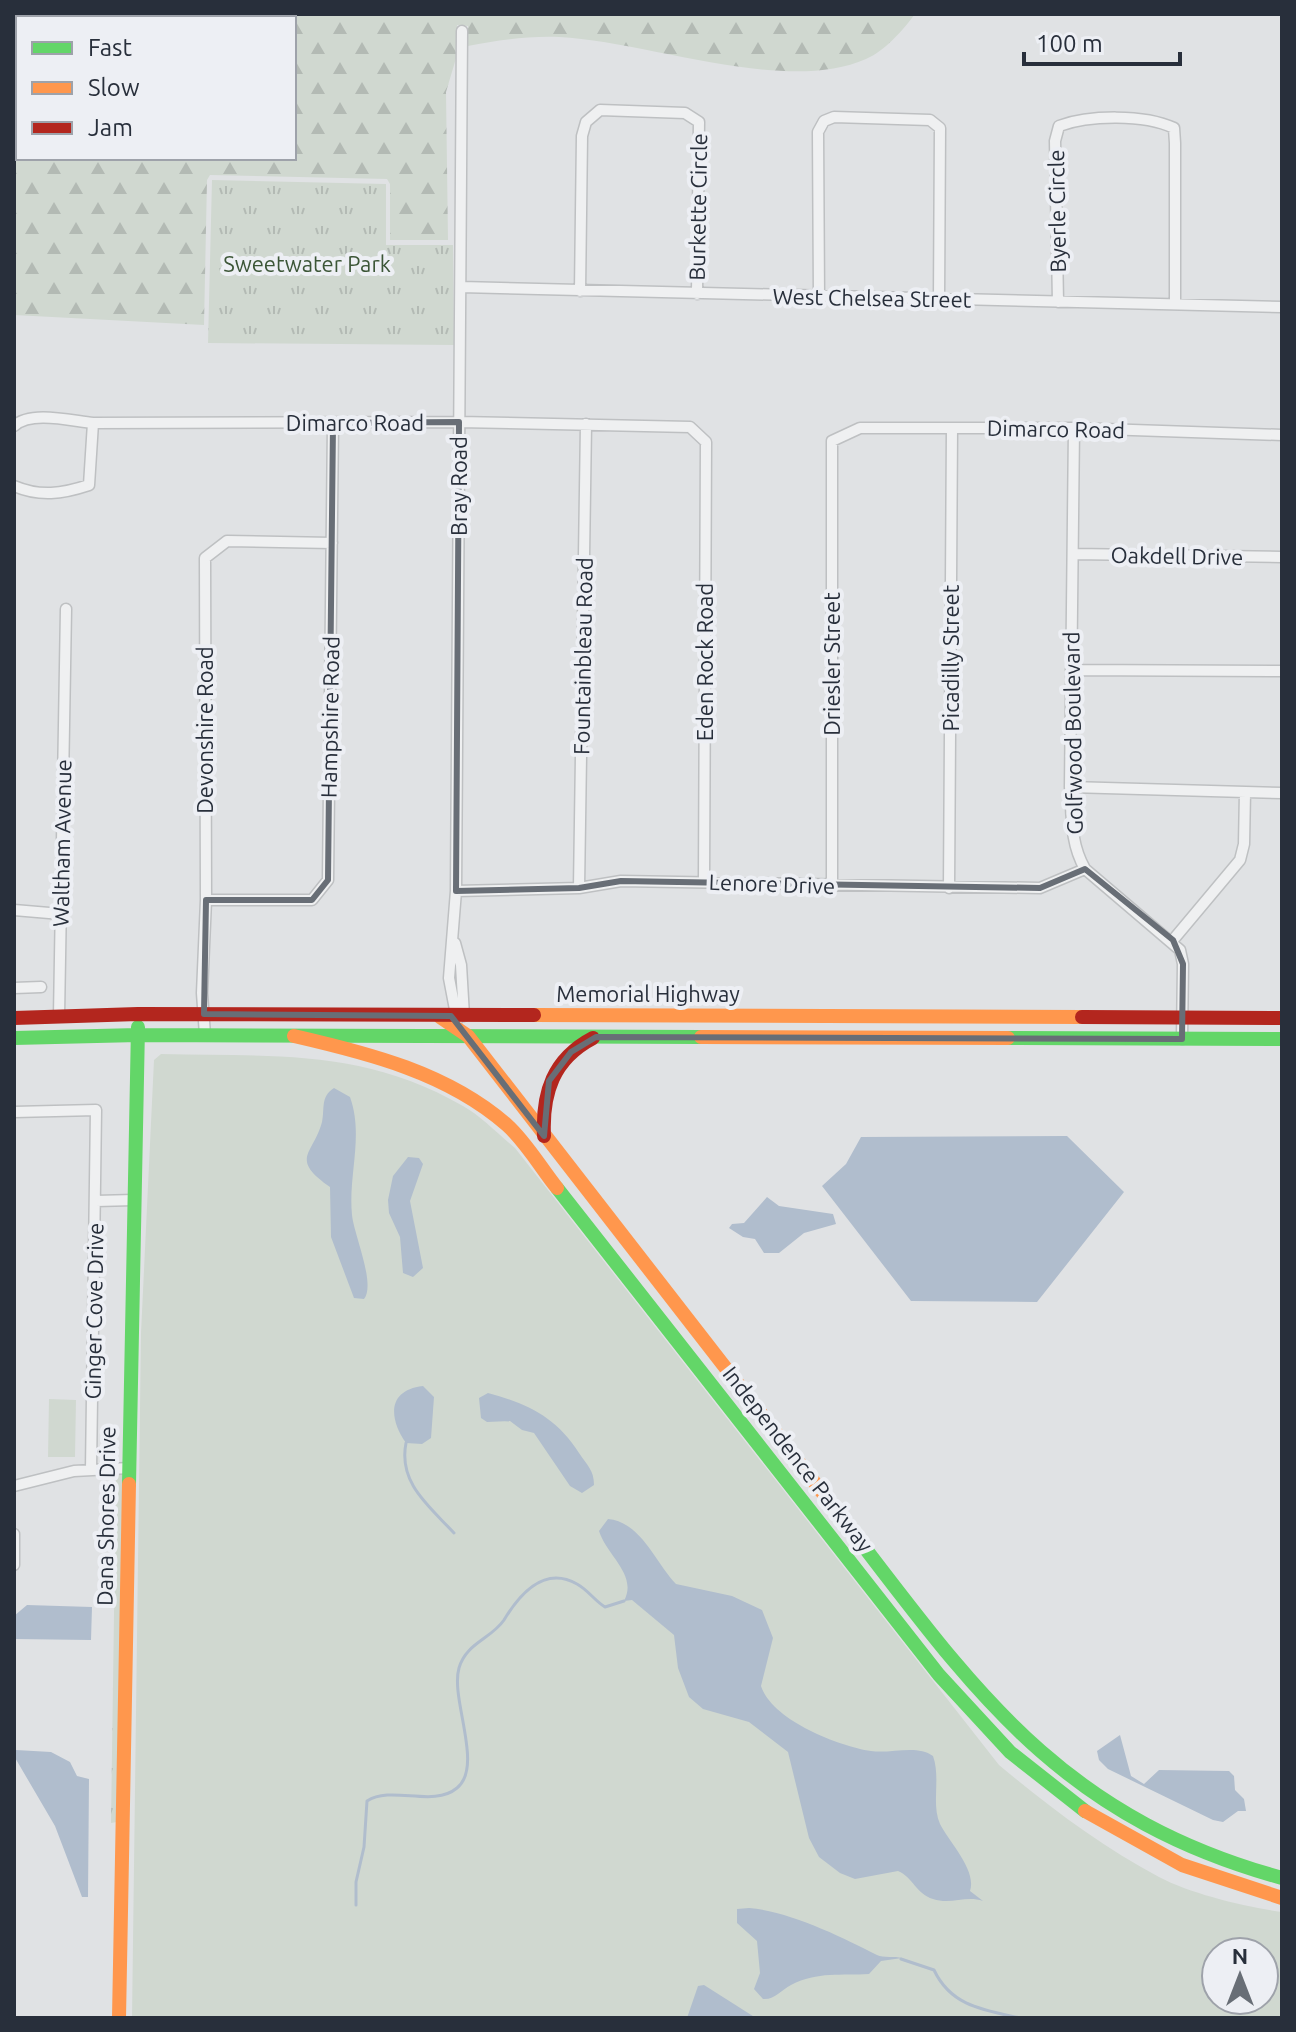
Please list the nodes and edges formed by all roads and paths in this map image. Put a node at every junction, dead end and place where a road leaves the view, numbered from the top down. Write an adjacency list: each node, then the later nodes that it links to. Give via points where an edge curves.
1 (462, 31): 2 (street, Bray Road)
2 (461, 287): 3 (street, West Chelsea Street); 10 (street, Bray Road)
3 (580, 291): 4 (street, West Chelsea Street); 4 (street, Burkette Circle, via 582,136 586,122 600,110 685,113 699,122)
4 (697, 294): 5 (street, West Chelsea Street)
5 (819, 298): 6 (street, West Chelsea Street); 6 (street, via 818,132 834,117 930,120 940,128)
6 (939, 299): 7 (street, West Chelsea Street)
7 (1058, 302): 8 (street, West Chelsea Street); 8 (street, Byerle Circle, via 1059,126 1075,120 1158,121 1174,128)
8 (1175, 304): 9 (street, West Chelsea Street)
9 (1282, 307)
10 (459, 422): 12 (street, Dimarco Road); 13 (street, Dimarco Road); 35 (street, Bray Road)
11 (93, 423): 12 (street, Dimarco Road); 14 (street, Dimarco Road, via 36,419); 20 (street, via 89,485 33,494)
12 (333, 423): 21 (street, Hampshire Road)
13 (586, 424): 19 (street, Dimarco Road, via 690,427); 33 (street, Fountainbleau Road)
14 (14, 426)
15 (952, 428): 16 (street, Dimarco Road); 18 (street, Dimarco Road, via 860,428); 34 (street, Picadilly Street)
16 (1074, 428): 17 (street, Dimarco Road); 22 (street, Golfwood Boulevard)
17 (1282, 435)
18 (832, 441): 32 (street, Driesler Street)
19 (706, 442): 31 (street, Eden Rock Road)
20 (14, 486)
21 (332, 543): 36 (street, Hampshire Road, via 328,880 312,900); 36 (street, Devonshire Road, via 227,541 205,558)
22 (1073, 554): 23 (street, Oakdell Drive); 25 (street, Golfwood Boulevard)
23 (1282, 557)
24 (66, 609): 38 (street, Waltham Avenue)
25 (1071, 670): 26 (street); 27 (street, Golfwood Boulevard)
26 (1282, 671)
27 (1070, 787): 28 (street); 30 (street, Golfwood Boulevard, via 1074,844)
28 (1245, 792): 29 (street); 39 (street, via 1240,860)
29 (1282, 793)
30 (1085, 869): 34 (street, Lenore Drive, via 1040,888); 39 (street)
31 (704, 881): 32 (street, Lenore Drive); 33 (street, Lenore Drive, via 621,881)
32 (832, 886): 34 (street, Lenore Drive)
33 (579, 888): 35 (street, Lenore Drive)
34 (949, 888)
35 (456, 891): 51 (street, Bray Road)
36 (206, 900): 43 (street, Devonshire Road)
37 (14, 910): 38 (street)
38 (61, 914): 44 (street, Waltham Avenue)
39 (1173, 940): 49 (street, via 1183,958)
40 (41, 987): 41 (street)
41 (14, 988)
42 (138, 1014): 43 (main road); 44 (main road); 52 (main road, Dana Shores Drive)
43 (204, 1014): 51 (main road, Independence Parkway); 53 (street, Devonshire Road)
44 (59, 1016): 47 (main road); 54 (main road)
45 (652, 1016): 46 (main road, Memorial Highway); 51 (main road, Memorial Highway); 59 (main road)
46 (803, 1017): 48 (main road, Memorial Highway); 60 (main road)
47 (14, 1018)
48 (971, 1018): 49 (main road, Memorial Highway); 62 (main road)
49 (1181, 1018): 50 (main road, Memorial Highway); 63 (street)
50 (1282, 1018)
51 (458, 1019): 56 (main road); 57 (main road, Independence Parkway)
52 (138, 1035): 53 (main road, Memorial Highway); 54 (main road, Memorial Highway); 67 (main road, Dana Shores Drive)
53 (205, 1035): 55 (main road, Memorial Highway)
54 (60, 1036): 61 (main road, Memorial Highway)
55 (294, 1036): 56 (main road, Memorial Highway); 75 (main road, Independence Parkway, via 419,1070 465,1094 509,1127 946,1685 999,1745 1056,1794 1134,1844 1227,1883)
56 (426, 1036): 57 (main road, Memorial Highway)
57 (472, 1036): 58 (main road, Memorial Highway); 66 (main road, Independence Parkway)
58 (596, 1037): 59 (main road, Memorial Highway); 66 (main road, via 571,1052 549,1081 543,1100)
59 (652, 1037): 60 (main road, Memorial Highway)
60 (803, 1037): 62 (main road, Memorial Highway)
61 (14, 1038)
62 (971, 1038): 63 (main road, Memorial Highway)
63 (1182, 1039): 64 (main road, Memorial Highway)
64 (1282, 1039)
65 (14, 1112): 68 (street, Ginger Cove Drive, via 96,1110)
66 (544, 1136): 74 (main road, Independence Parkway, via 1007,1724 1059,1771 1135,1822 1215,1858)
67 (134, 1200): 68 (street, Ginger Cove Drive); 69 (main road, Dana Shores Drive)
68 (96, 1201): 70 (street, Ginger Cove Drive)
69 (129, 1468): 70 (street); 76 (main road, Dana Shores Drive)
70 (91, 1470): 71 (street)
71 (14, 1486)
72 (14, 1534): 73 (street)
73 (14, 1565)
74 (1282, 1878)
75 (1282, 1898)
76 (119, 2018)

